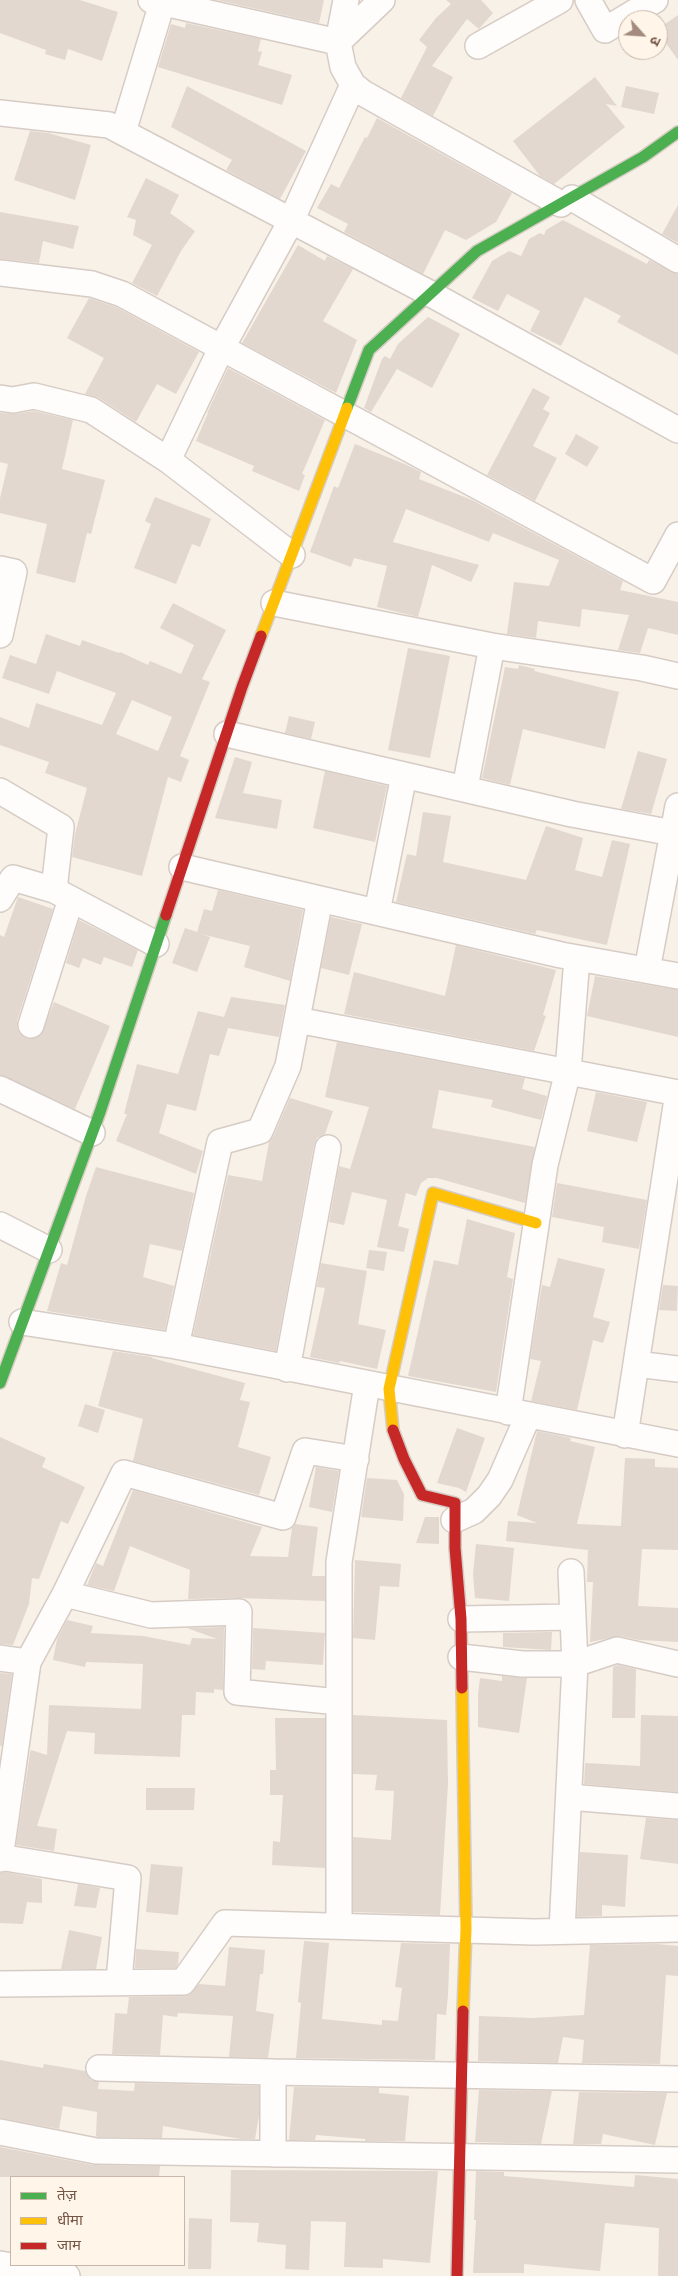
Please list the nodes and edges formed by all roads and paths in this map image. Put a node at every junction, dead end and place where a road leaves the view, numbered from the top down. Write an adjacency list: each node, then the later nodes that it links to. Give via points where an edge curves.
1 (346, 0): 7 (street)
2 (382, 0): 7 (street)
3 (560, 0): 8 (street)
4 (588, 0): 5 (street, via 605,30)
5 (655, 0)
6 (159, 1): 7 (street); 11 (street)
7 (338, 42): 9 (street, via 343,67)
8 (478, 46)
9 (353, 85): 13 (street); 14 (street)
10 (0, 113): 11 (street, via 109,125)
11 (123, 132): 14 (street)
12 (678, 132): 13 (street, via 643,157)
13 (566, 201): 15 (street); 17 (street, via 478,251)
14 (291, 221): 17 (street); 18 (street)
15 (678, 260)
16 (0, 273): 18 (street, via 92,284 122,294)
17 (431, 294): 20 (street, via 369,350); 21 (street)
18 (221, 349): 20 (street); 22 (street)
19 (0, 398): 22 (street, via 13,400 34,396 91,410)
20 (345, 414): 23 (street, via 653,581); 24 (street)
21 (678, 430)
22 (168, 460): 24 (street)
23 (678, 535)
24 (292, 555): 26 (street)
25 (0, 569): 27 (street, via 14,572)
26 (274, 603): 28 (street); 30 (street)
27 (0, 635)
28 (492, 646): 29 (street); 32 (street)
29 (678, 676)
30 (226, 734): 31 (street); 36 (street)
31 (404, 775): 32 (street); 40 (street)
32 (465, 788): 35 (street, via 572,814)
33 (0, 792): 37 (street, via 61,827)
34 (678, 806): 35 (street)
35 (675, 834): 43 (street)
36 (182, 867): 39 (street); 41 (street)
37 (62, 894): 38 (street, via 13,878); 41 (street); 46 (street)
38 (0, 899)
39 (320, 899): 40 (street); 45 (street)
40 (377, 912): 42 (street)
41 (156, 944): 50 (street)
42 (577, 958): 43 (street); 47 (street)
43 (647, 970): 44 (street)
44 (678, 976)
45 (297, 1020): 47 (street); 56 (street, via 288,1066 260,1131 220,1142)
46 (31, 1025)
47 (568, 1071): 49 (street); 52 (street, via 545,1165)
48 (0, 1089): 50 (street)
49 (678, 1093): 58 (street)
50 (92, 1132): 54 (street)
51 (328, 1148): 59 (street)
52 (536, 1223): 62 (street, via 433,1193); 63 (street)
53 (0, 1225): 54 (street)
54 (49, 1250): 55 (street)
55 (22, 1322): 56 (street); 57 (street)
56 (176, 1346): 59 (street)
57 (5, 1356): 61 (street)
58 (636, 1364): 60 (street); 64 (street)
59 (287, 1369): 62 (street)
60 (678, 1369)
61 (0, 1383)
62 (378, 1387): 63 (street); 66 (street); 67 (street, via 404,1459 422,1494 455,1503)
63 (518, 1414): 64 (street); 67 (street, via 500,1480 474,1511)
64 (624, 1435): 65 (street)
65 (678, 1444)
66 (356, 1459): 69 (street, via 305,1451 283,1517 124,1473); 77 (street, via 339,1562)
67 (454, 1520): 71 (street)
68 (571, 1572): 70 (street)
69 (64, 1594): 74 (street); 77 (street, via 150,1615 239,1612 237,1692)
70 (573, 1617): 71 (street); 75 (street)
71 (461, 1619): 72 (street)
72 (461, 1657): 75 (street, via 522,1664); 83 (street)
73 (0, 1658): 74 (street)
74 (28, 1662): 80 (street)
75 (575, 1664): 76 (street, via 617,1650); 78 (street)
76 (678, 1664)
77 (339, 1702): 81 (street)
78 (569, 1797): 79 (street); 84 (street)
79 (678, 1806)
80 (0, 1858): 85 (street, via 128,1878)
81 (339, 1925): 83 (street); 85 (street, via 225,1923 184,1982)
82 (678, 1929): 84 (street)
83 (466, 1930): 84 (street); 89 (street)
84 (562, 1931)
85 (119, 1981): 86 (street)
86 (0, 1984)
87 (99, 2068): 88 (street)
88 (274, 2072): 89 (street); 92 (street)
89 (461, 2076): 90 (street); 93 (street)
90 (678, 2080)
91 (0, 2132): 92 (street, via 96,2151)
92 (273, 2154): 93 (street)
93 (459, 2158): 94 (street); 97 (street)
94 (678, 2160)
95 (0, 2264): 96 (street)
96 (54, 2275)
97 (457, 2276)

